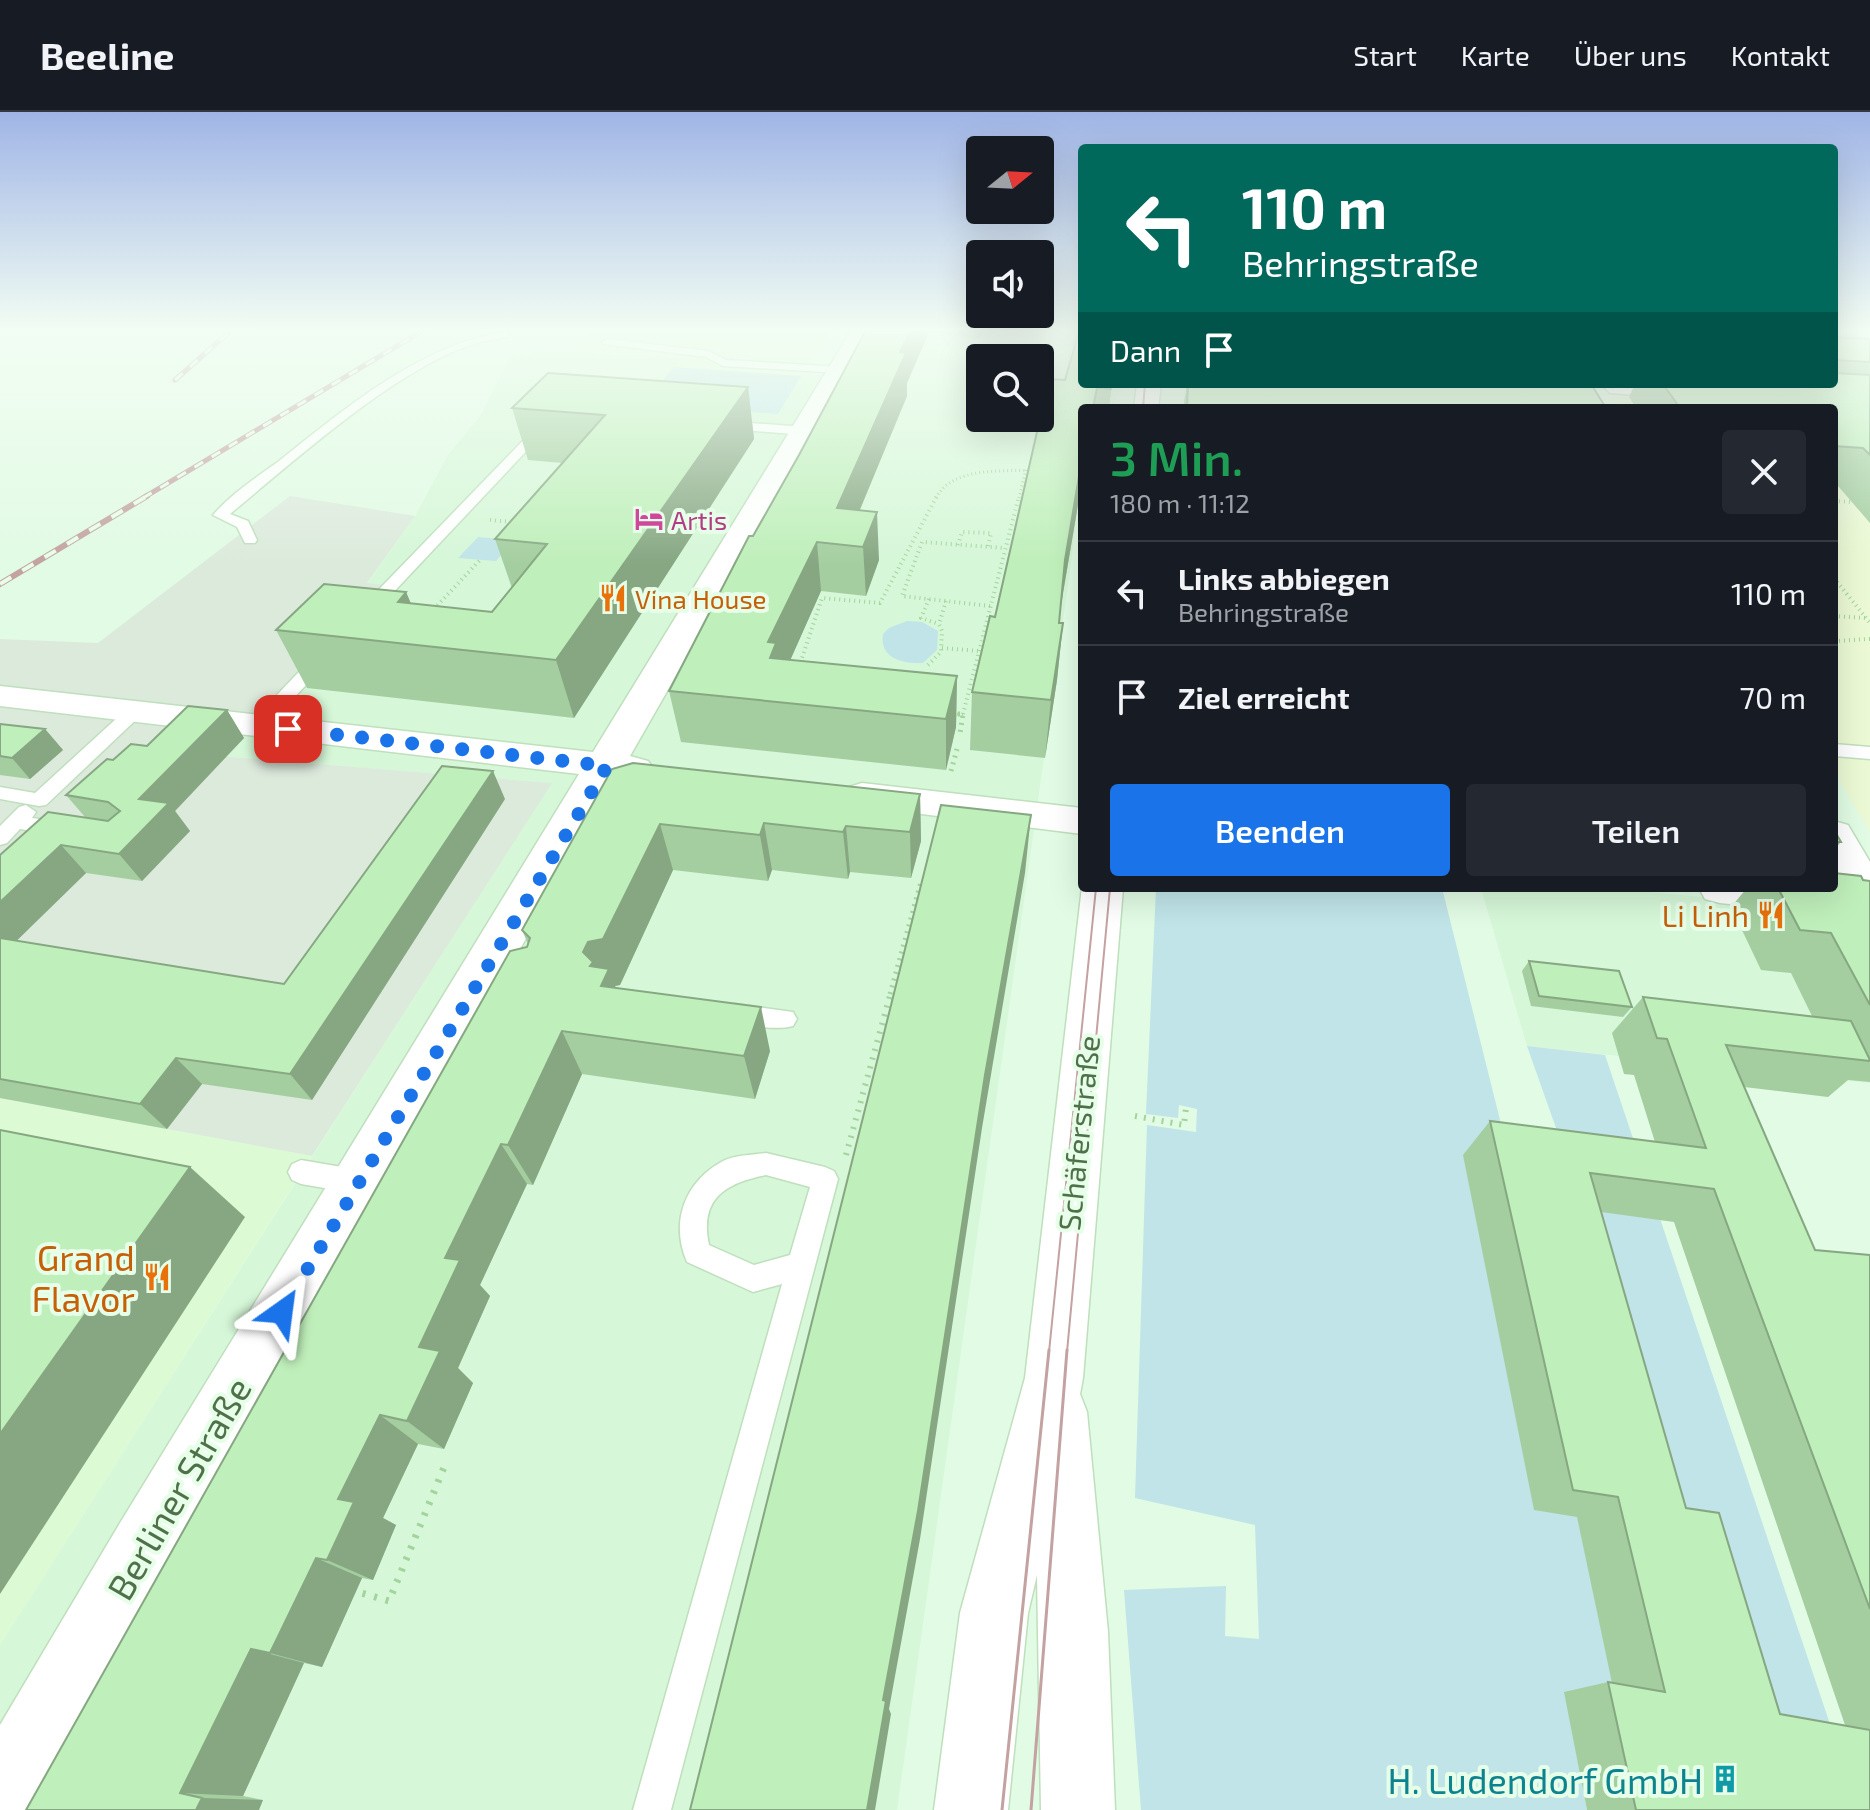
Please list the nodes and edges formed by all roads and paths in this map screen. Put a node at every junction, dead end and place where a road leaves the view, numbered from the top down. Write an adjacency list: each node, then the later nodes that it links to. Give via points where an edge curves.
1 (359, 407): 14 (lane, via 220,515 243,524)
2 (819, 407): 5 (street, Berliner Straße)
3 (555, 417): 32 (lane)
4 (714, 424): 5 (lane)
5 (805, 431): 52 (street, Berliner Straße)
6 (1026, 469): 7 (path); 8 (path); 41 (path, via 970,473 941,489 880,603 822,598)
7 (1040, 470)
8 (1021, 487): 9 (path); 12 (path)
9 (1032, 487)
10 (1838, 501): 11 (path)
11 (1870, 503)
12 (1014, 513): 13 (path); 15 (path)
13 (1027, 514)
14 (250, 540)
15 (1007, 542): 16 (path); 19 (path)
16 (1021, 543)
17 (958, 545): 18 (path); 18 (path, via 963,531 978,531 991,533); 24 (path, via 922,542 902,596)
18 (988, 547): 19 (path)
19 (1005, 548): 21 (path)
20 (480, 560): 27 (path)
21 (999, 572): 22 (path); 26 (path)
22 (1014, 573)
23 (1838, 583): 29 (path)
24 (929, 599): 25 (path); 31 (path, via 921,618)
25 (946, 601): 26 (path); 31 (path)
26 (990, 606): 35 (path)
27 (431, 613)
28 (1838, 616): 29 (path)
29 (1866, 618): 30 (path)
30 (1870, 623)
31 (939, 624): 38 (path)
32 (350, 628)
33 (1870, 639): 36 (path)
34 (339, 640): 48 (lane)
35 (981, 641): 37 (path); 39 (path)
36 (1838, 641)
37 (990, 642)
38 (942, 648): 39 (path); 40 (path)
39 (979, 651): 42 (path)
40 (928, 665)
41 (799, 668)
42 (969, 686): 43 (path); 47 (path)
43 (979, 687)
44 (0, 696): 45 (street)
45 (135, 711): 48 (street); 56 (lane)
46 (948, 712): 47 (path)
47 (963, 714): 49 (path)
48 (258, 725): 52 (street)
49 (960, 733)
50 (1838, 750): 51 (lane)
51 (1870, 753)
52 (607, 766): 53 (street); 73 (street, Berliner Straße, via 495,980)
53 (668, 773)
54 (820, 791): 57 (street)
55 (0, 793): 56 (lane)
56 (39, 800): 58 (lane)
57 (1078, 821)
58 (16, 822): 59 (lane); 60 (lane)
59 (87, 833)
60 (0, 838)
61 (1838, 842): 65 (street)
62 (921, 882): 72 (path, via 845,1159)
63 (1102, 892): 75 (street, Schäferstraße)
64 (1758, 892): 66 (street)
65 (1870, 897)
66 (1870, 904)
67 (707, 1009): 68 (lane)
68 (785, 1019)
69 (1186, 1108): 70 (path, via 1184,1125)
70 (1135, 1116)
71 (301, 1172): 73 (lane)
72 (825, 1179): 74 (lane); 74 (lane, via 766,1164 731,1170 703,1192 691,1224 697,1253 753,1279)
73 (359, 1182): 78 (street, Berliner Straße)
74 (799, 1266): 79 (lane)
75 (1054, 1378): 80 (street, Schäferstraße, via 994,1613); 81 (street, Schäferstraße, via 1074,1632)
76 (445, 1465): 77 (path, via 389,1601)
77 (343, 1587)
78 (0, 1795)
79 (652, 1810)
80 (971, 1810)
81 (1078, 1810)

